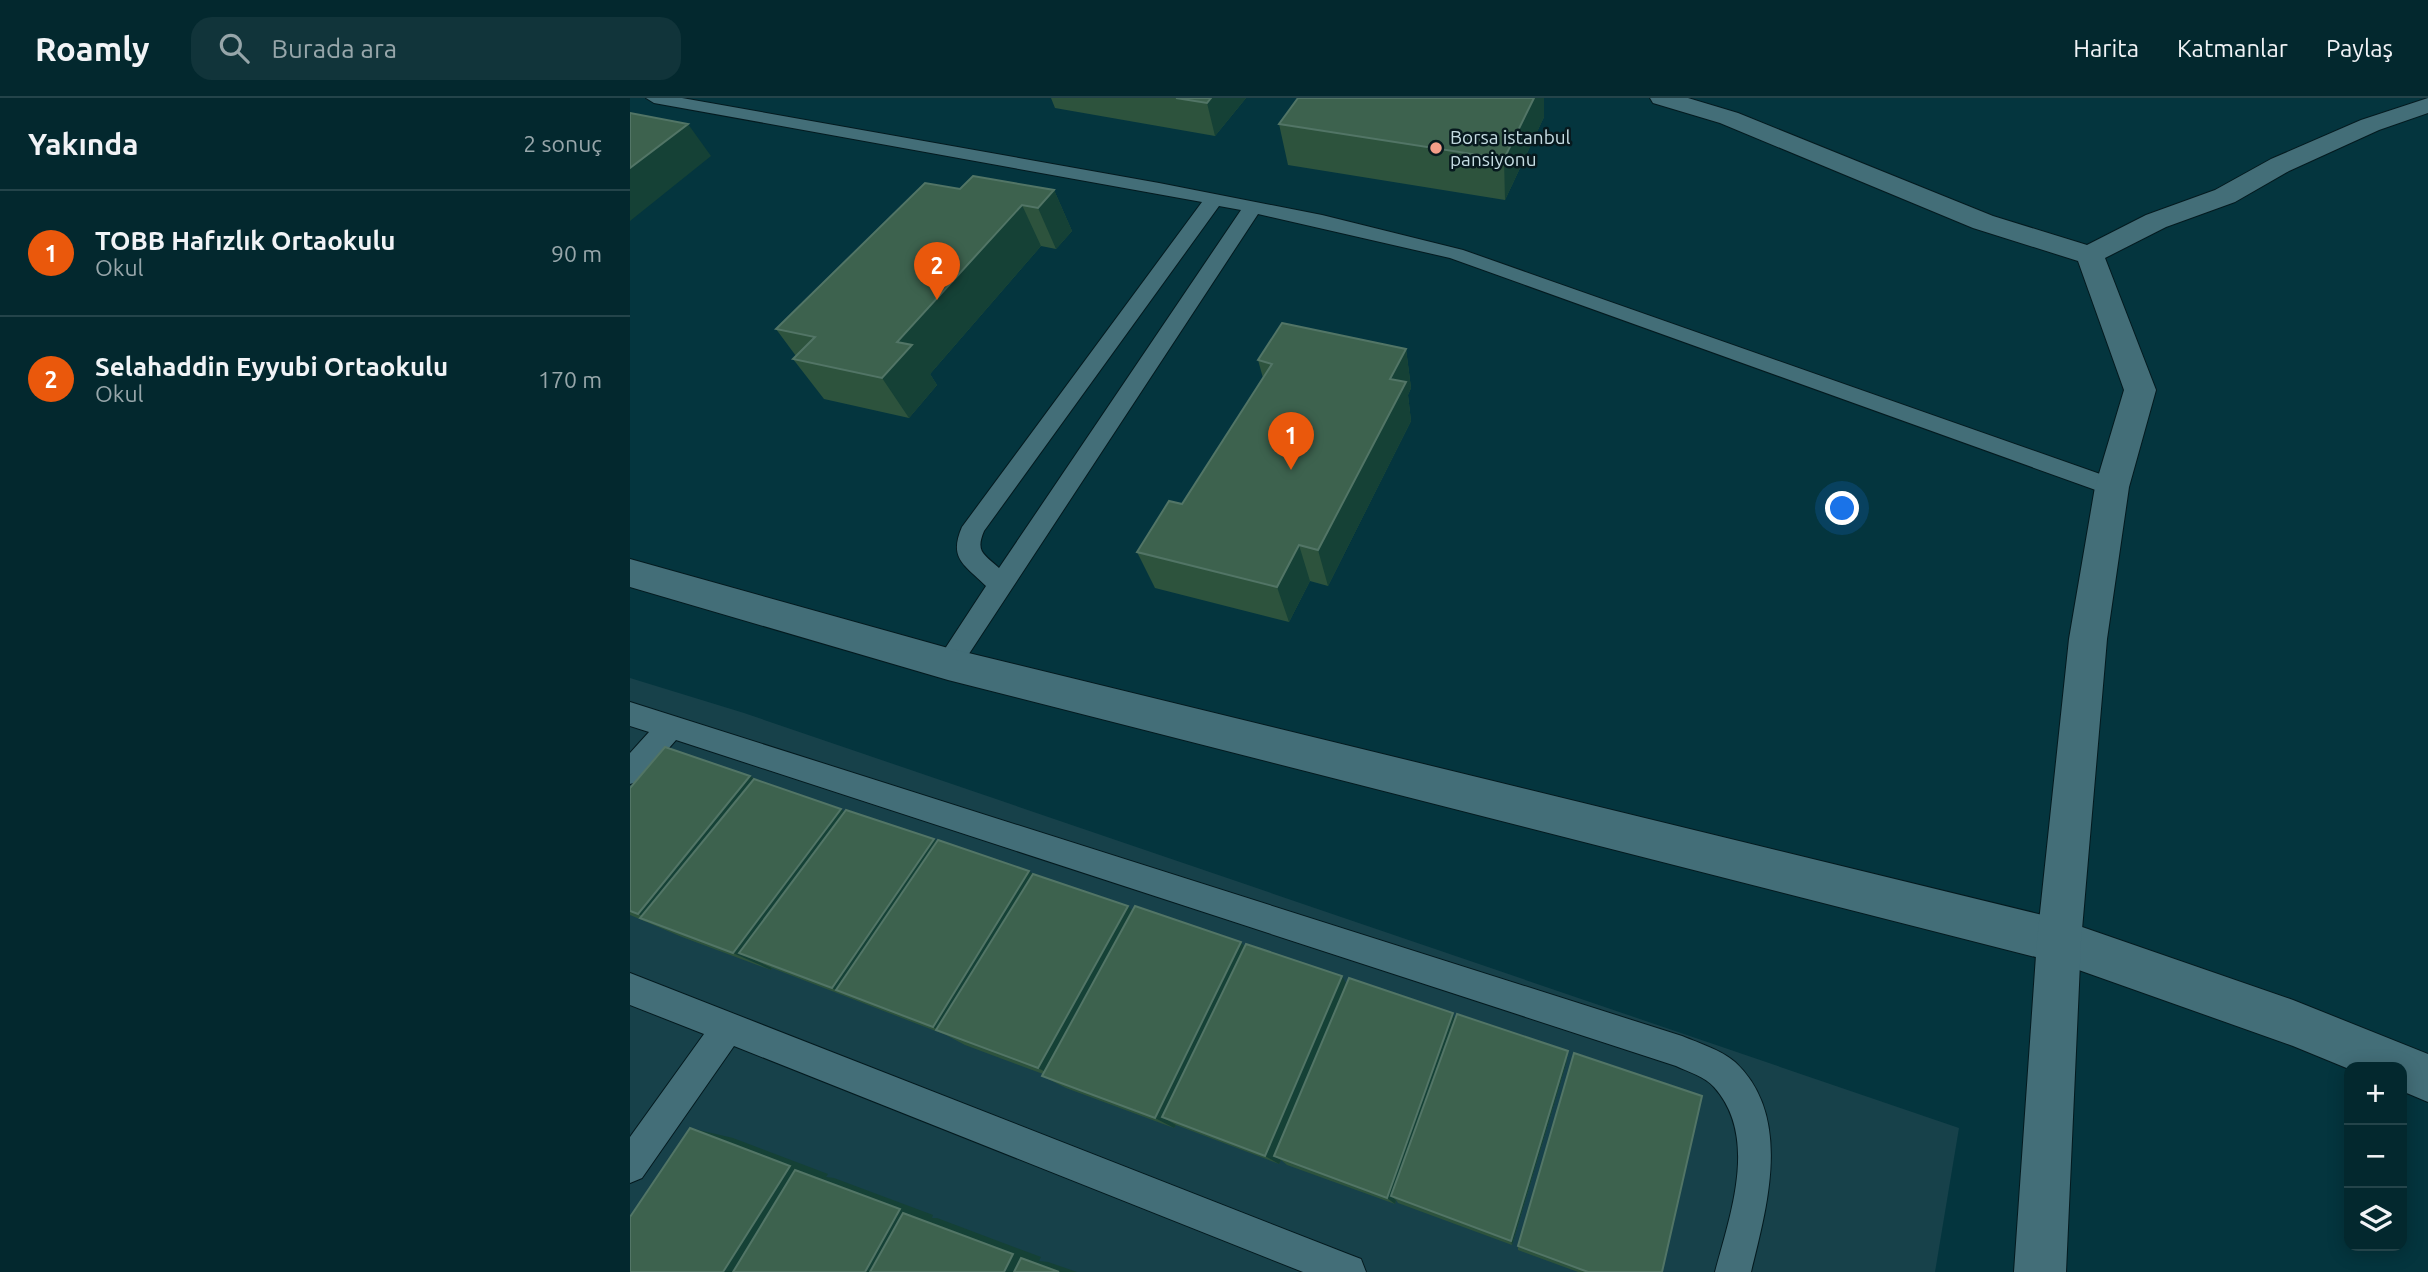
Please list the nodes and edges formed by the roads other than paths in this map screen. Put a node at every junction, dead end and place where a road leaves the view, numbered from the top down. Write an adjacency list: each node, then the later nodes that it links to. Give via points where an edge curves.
1 (654, 98): 4 (lane)
2 (1662, 98): 6 (street, via 1728,118 1983,222)
3 (2428, 105): 6 (street, via 2370,125)
4 (1214, 199): 5 (lane); 9 (lane, via 974,527 967,543 969,554)
5 (1253, 207): 7 (lane, via 1456,254); 9 (lane)
6 (2090, 255): 7 (street, via 2140,390)
7 (2112, 487): 14 (street, via 2088,639)
8 (630, 573): 10 (street)
9 (1000, 585): 10 (lane)
10 (948, 664): 14 (street)
11 (630, 714): 12 (lane)
12 (671, 727): 13 (lane); 20 (lane, via 1682,1052 1723,1073 1748,1105 1755,1149 1754,1187)
13 (630, 772)
14 (2059, 941): 17 (street, via 2293,1023); 21 (street)
15 (630, 989): 16 (lane)
16 (729, 1028): 18 (lane); 19 (lane)
17 (2428, 1077)
18 (630, 1166)
19 (1348, 1272)
20 (1733, 1272)
21 (2040, 1272)

